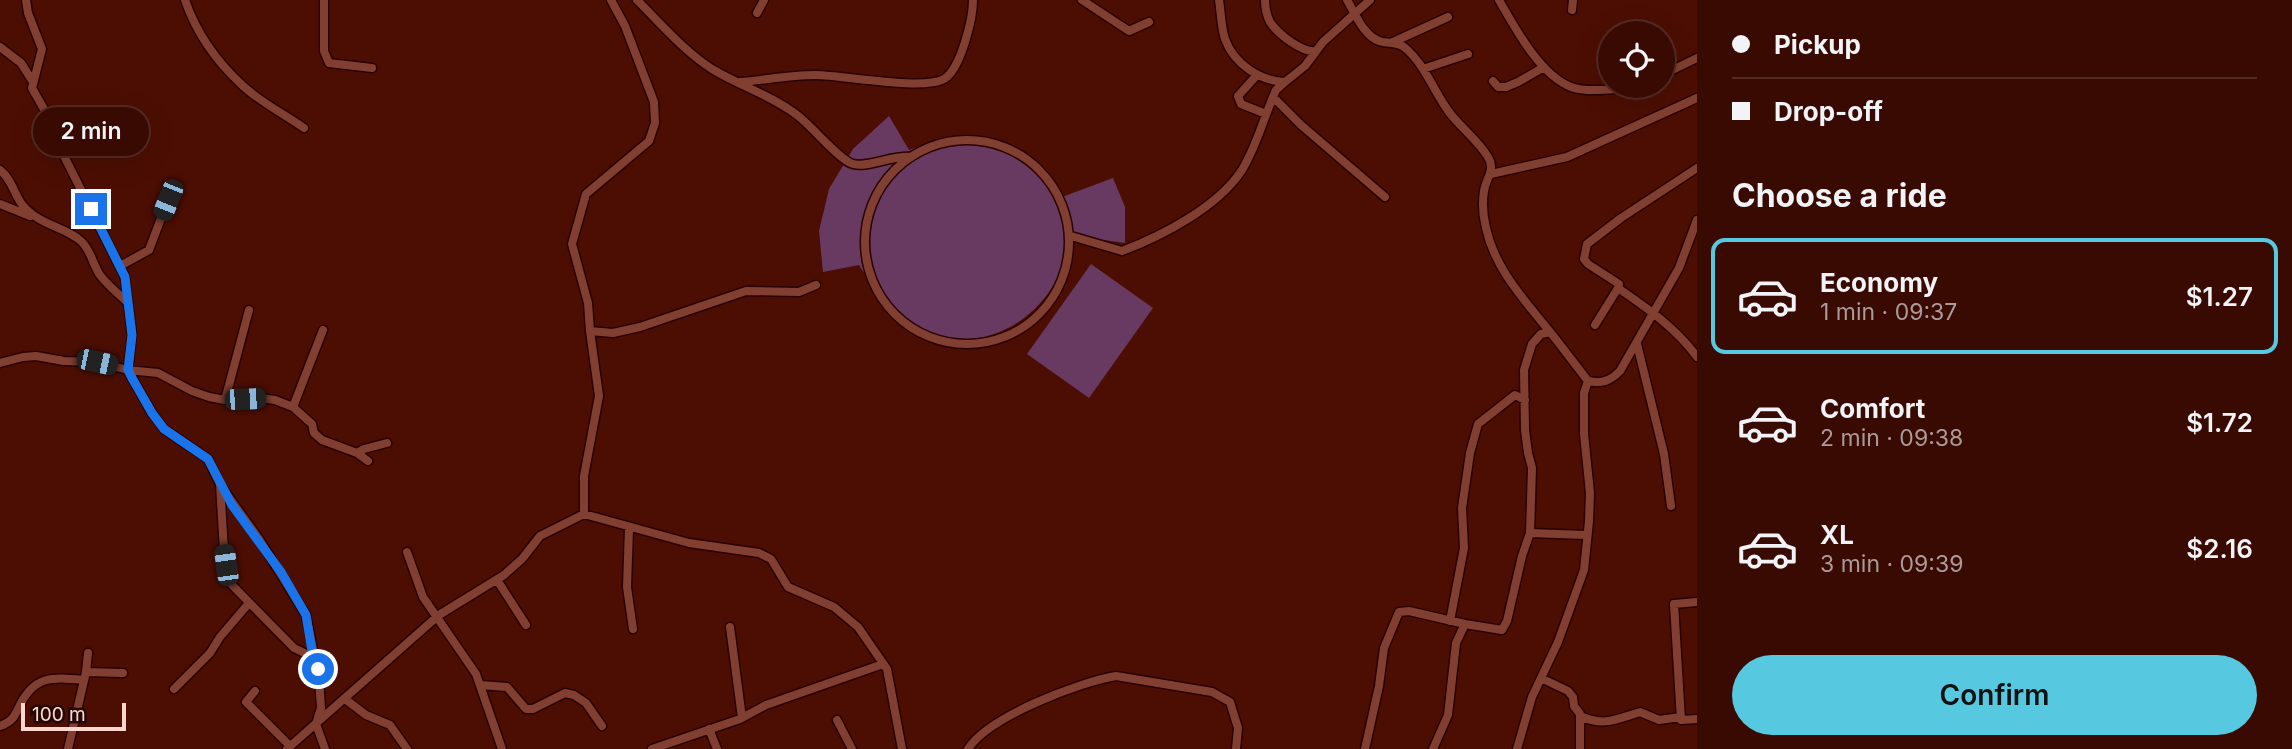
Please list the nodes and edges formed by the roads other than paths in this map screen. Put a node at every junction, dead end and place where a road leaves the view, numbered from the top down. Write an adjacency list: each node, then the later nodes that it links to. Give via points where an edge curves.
1 (26, 0): 31 (street, via 42,49)
2 (185, 0): 38 (street, via 195,27 242,86)
3 (324, 0): 26 (street, via 324,51 330,63)
4 (611, 0): 57 (street, via 654,102 655,123 649,141 586,194 583,202 572,244 586,289)
5 (637, 0): 32 (street, via 706,65)
6 (764, 0): 16 (street)
7 (973, 0): 32 (street, via 967,37 944,78 889,82 812,75)
8 (1082, 0): 19 (street, via 1129,32)
9 (1219, 0): 29 (street, via 1225,39 1246,68)
10 (1265, 0): 22 (street, via 1270,21 1288,39)
11 (1347, 0): 17 (street)
12 (1370, 0): 17 (street)
13 (1499, 0): 25 (street)
14 (1573, 0): 15 (street)
15 (1572, 10)
16 (757, 13)
17 (1354, 13): 20 (street, via 1378,41); 22 (street)
18 (1448, 16): 20 (street)
19 (1149, 22)
20 (1393, 42): 27 (street, via 1404,47)
21 (0, 47): 31 (street, via 21,63)
22 (1316, 51): 33 (street, via 1306,66)
23 (1468, 54): 27 (street)
24 (1697, 58): 28 (street)
25 (1544, 66): 30 (street, via 1506,88); 34 (street, via 1572,88)
26 (372, 68)
27 (1423, 69): 42 (street, via 1434,92 1487,155)
28 (1675, 69)
29 (1257, 75): 33 (street); 37 (street, via 1238,96 1239,101)
30 (1493, 81)
31 (33, 82): 49 (street, via 62,152)
32 (739, 82): 39 (street, via 797,115 851,163)
33 (1285, 82): 35 (street)
34 (1598, 88)
35 (1273, 97): 37 (street); 43 (street)
36 (1697, 98): 42 (street, via 1567,157)
37 (1266, 114): 48 (street, via 1241,170 1207,206 1122,251)
38 (304, 128)
39 (912, 157): 48 (street, via 959,141 978,141 1020,155 1057,193); 48 (street, via 882,185 872,203 866,248 869,269 887,307 915,330 945,341 974,344 1021,329 1056,294)
40 (1697, 168): 51 (street, via 1587,244 1584,259 1619,284)
41 (0, 170): 47 (street, via 11,181 19,201)
42 (1491, 174): 58 (street, via 1483,208 1493,253)
43 (1385, 197)
44 (168, 200): 49 (street, via 149,250)
45 (0, 204): 47 (street)
46 (1697, 220): 54 (street, via 1679,268)
47 (43, 221): 52 (street, via 84,243 100,274)
48 (1072, 236)
49 (120, 265): 52 (street)
50 (816, 285): 57 (street, via 799,292 746,291 640,327 613,333)
51 (1618, 288): 54 (street); 55 (street)
52 (127, 302): 62 (street, via 132,335)
53 (249, 310): 64 (street)
54 (1653, 313): 59 (street); 60 (street, via 1685,340)
55 (1595, 325)
56 (323, 330): 66 (street)
57 (590, 331): 72 (street, via 599,399 584,476)
58 (1550, 332): 63 (street); 65 (street, via 1532,344 1524,370)
59 (1637, 344): 63 (street, via 1612,380); 71 (street, via 1664,454)
60 (1697, 357)
61 (0, 363): 62 (street, via 36,356)
62 (128, 370): 64 (street, via 158,373 192,391); 70 (street, via 164,429 208,459)
63 (1588, 381): 75 (street, via 1584,393 1590,493)
64 (225, 400): 66 (street, via 260,398)
65 (1525, 400): 74 (street, via 1532,468); 81 (street, via 1515,395 1478,424 1462,508 1464,548)
66 (293, 407): 68 (street, via 322,440)
67 (387, 443): 68 (street)
68 (357, 453): 69 (street)
69 (368, 461)
70 (219, 484): 79 (street, via 229,577); 87 (street, via 306,615)
71 (1671, 506)
72 (584, 514): 73 (street); 77 (street, via 540,536)
73 (629, 528): 85 (street, via 627,587); 88 (street, via 771,559 788,587 834,607 859,626)
74 (1530, 533): 75 (street); 82 (street, via 1502,630)
75 (1586, 535): 91 (street, via 1584,570)
76 (407, 552): 80 (street, via 423,597)
77 (497, 580): 80 (street); 83 (street)
78 (1697, 602): 97 (street, via 1674,604)
79 (249, 603): 87 (street, via 294,648); 93 (street, via 211,653)
80 (437, 617): 92 (street); 95 (street)
81 (1450, 621): 82 (street); 116 (street, via 1399,612 1384,648)
82 (1465, 624): 117 (street, via 1456,643 1448,715)
83 (526, 625)
84 (730, 627): 98 (street)
85 (633, 629)
86 (88, 653): 90 (street)
87 (313, 657): 101 (street, via 321,708)
88 (883, 664): 98 (street, via 766,705); 113 (street)
89 (123, 673): 90 (street)
90 (85, 676): 102 (street, via 42,680 27,692 14,718); 106 (street)
91 (1543, 679): 96 (street, via 1567,691); 118 (street, via 1532,697)
92 (480, 685): 103 (street, via 507,687 527,709 565,693 574,695); 109 (street)
93 (174, 689)
94 (255, 691): 105 (street, via 246,702)
95 (345, 699): 101 (street); 108 (street, via 390,725)
96 (1580, 716): 97 (street, via 1602,723 1640,712 1659,720); 119 (street)
97 (1681, 717): 99 (street)
98 (742, 718): 104 (street)
99 (1697, 719)
100 (837, 720): 112 (street)
101 (316, 724): 105 (street); 107 (street)
102 (0, 726)
103 (603, 726)
104 (709, 729): 110 (street); 111 (street)
105 (289, 747)
106 (68, 749)
107 (325, 749)
108 (407, 749)
109 (502, 749)
110 (652, 749)
111 (717, 749)
112 (852, 749)
113 (902, 749)
114 (968, 749): 115 (street, via 984,730 1015,713 1116,676 1212,692 1230,702 1238,728)
115 (1236, 749)
116 (1365, 749)
117 (1433, 749)
118 (1517, 749)
119 (1580, 749)

